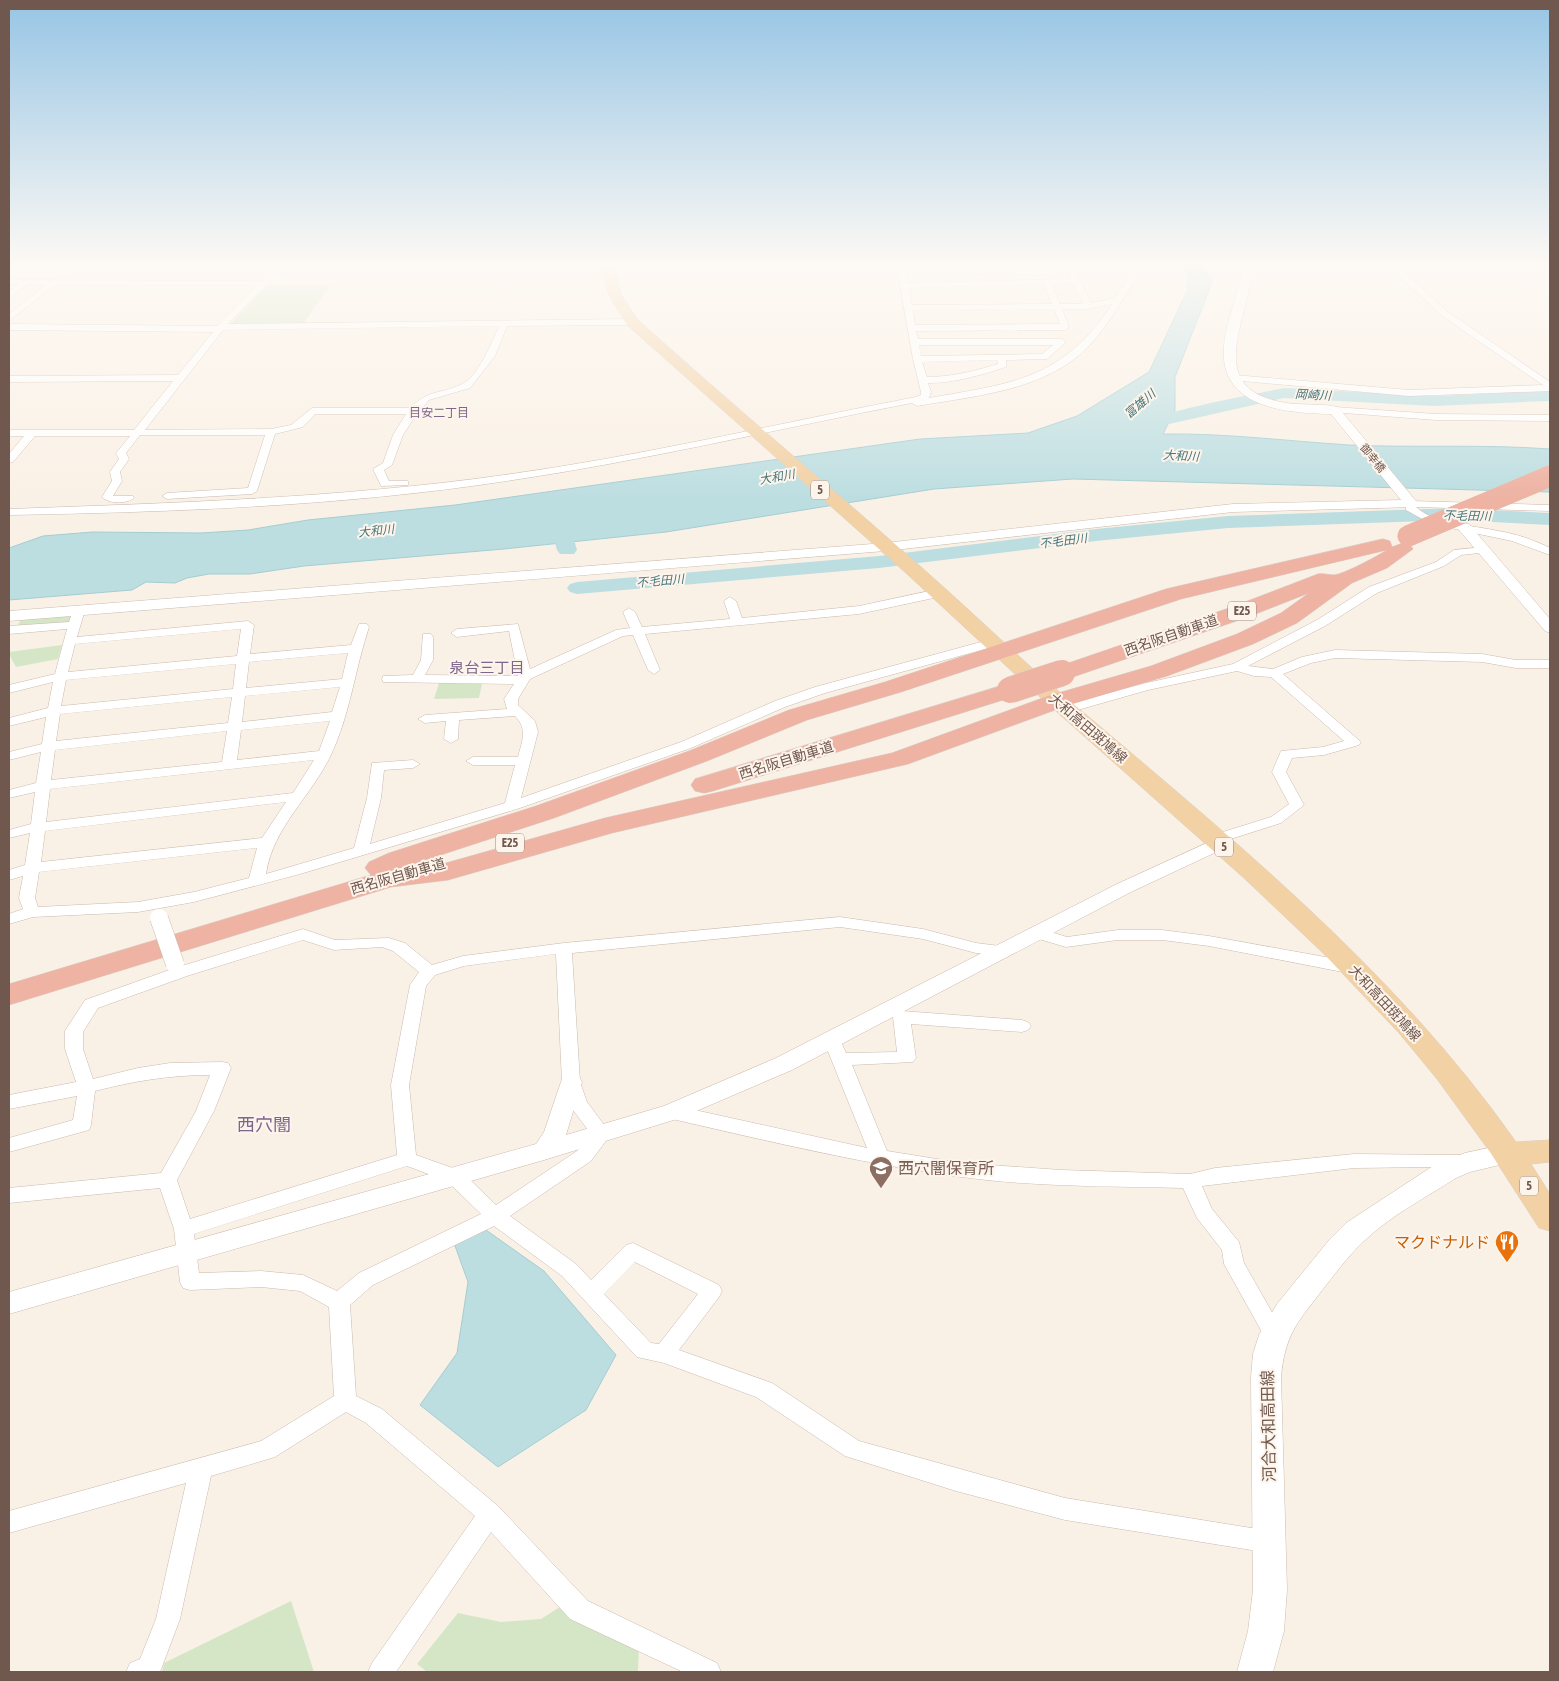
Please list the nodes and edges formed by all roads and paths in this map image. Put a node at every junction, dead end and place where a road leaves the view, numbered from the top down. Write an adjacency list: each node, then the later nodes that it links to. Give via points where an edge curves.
1 (211, 340): 10 (street)
2 (497, 340): 16 (street, via 490,356 467,386 426,398)
3 (653, 340): 21 (main road, 大和高田斑鳩線 / 5)
4 (1088, 340): 21 (street, via 1074,355 1035,376 978,392)
5 (1230, 340): 11 (street, via 1229,360)
6 (1483, 340): 14 (street)
7 (914, 342): 8 (street, via 1062,342 1044,357); 9 (street)
8 (1001, 358): 9 (street); 13 (street, via 1003,365 973,374)
9 (917, 359): 13 (street)
10 (182, 378): 12 (street); 19 (street)
11 (1234, 378): 14 (street, via 1409,393); 15 (street)
12 (9, 379)
13 (923, 380): 21 (street, via 926,396)
14 (1550, 387)
15 (1249, 394): 17 (street, via 1269,403)
16 (413, 411): 20 (street, via 312,411 299,426); 26 (street, via 398,436 387,465 378,469 385,484 440,480)
17 (1337, 414): 18 (street); 28 (street, 御幸橋)
18 (1550, 418)
19 (137, 432): 20 (street); 20 (street, via 121,453 124,459 115,472 116,481 107,497 111,499 252,491); 23 (street)
20 (271, 432)
21 (760, 432): 26 (street); 34 (main road, 大和高田斑鳩線 / 5)
22 (9, 433): 23 (street)
23 (32, 433): 24 (street)
24 (9, 460)
25 (1550, 476): 33 (highway, 西名阪自動車道 / E25, bridge)
26 (463, 483): 30 (street, via 268,502)
27 (1550, 486): 33 (highway, 西名阪自動車道 / E25)
28 (1409, 504): 29 (street); 31 (street); 34 (street, via 1233,508)
29 (1550, 508)
30 (9, 512)
31 (1427, 514): 32 (street, via 1443,524); 32 (street, via 1448,516)
32 (1464, 527): 35 (street); 36 (street, via 1518,537)
33 (1404, 543): 50 (highway, via 1174,594); 64 (highway, via 1380,564 1344,578 1289,618 1245,639); 88 (highway, 西名阪自動車道 / E25, bridge, via 1240,612 691,789)
34 (886, 547): 37 (main road, 大和高田斑鳩線 / 5); 39 (street)
35 (1484, 550): 45 (street); 54 (street, via 1458,552 1440,564 1373,590 1321,623)
36 (1550, 552)
37 (939, 593): 41 (street, via 859,610); 50 (main road, 大和高田斑鳩線 / 5)
38 (730, 601): 41 (street)
39 (79, 610): 42 (street); 43 (street)
40 (629, 612): 46 (street)
41 (737, 620): 46 (street)
42 (11, 625): 43 (street)
43 (74, 625): 49 (street)
44 (363, 627): 51 (street)
45 (1550, 628)
46 (637, 631): 55 (street); 58 (street, via 620,633)
47 (457, 633): 58 (street, via 514,627)
48 (427, 637): 60 (street, via 427,660)
49 (69, 641): 52 (street, via 248,625); 57 (street)
50 (997, 647): 64 (main road, 大和高田斑鳩線 / 5); 83 (street, via 820,690 677,748); 88 (highway, via 798,715 545,812)
51 (356, 648): 52 (street); 61 (street)
52 (245, 658): 57 (street); 63 (street)
53 (1550, 664): 56 (street, via 1516,664 1482,658 1335,654 1307,660)
54 (1237, 667): 56 (street); 64 (street)
55 (654, 670)
56 (1274, 673): 86 (street, via 1354,742 1324,751 1286,754 1280,772 1297,805 1276,820)
57 (59, 677): 62 (street); 65 (street)
58 (523, 678): 60 (street); 66 (street, via 511,699 512,706)
59 (388, 679): 60 (street)
60 (417, 679)
61 (347, 682): 63 (street); 67 (street)
62 (9, 689)
63 (240, 693): 65 (street); 71 (street)
64 (1062, 705): 86 (main road, 大和高田斑鳩線 / 5); 88 (highway, via 898,759 605,826 448,872)
65 (53, 711): 70 (street); 73 (street)
66 (519, 712): 68 (street); 77 (street, via 528,721 531,732)
67 (336, 716): 71 (street); 74 (street)
68 (453, 716): 69 (street); 72 (street)
69 (425, 719)
70 (9, 722)
71 (235, 727): 73 (street); 79 (street)
72 (451, 739)
73 (49, 746): 75 (street); 80 (street)
74 (324, 755): 79 (street); 82 (street)
75 (9, 756)
76 (473, 761): 77 (street)
77 (524, 761): 83 (street)
78 (414, 764): 88 (street, via 377,766 374,798)
79 (230, 765): 80 (street)
80 (44, 785): 81 (street); 84 (street)
81 (9, 794)
82 (296, 797): 84 (street); 87 (street)
83 (512, 806): 88 (street)
84 (36, 827): 85 (street); 89 (street)
85 (9, 834)
86 (1217, 841): 95 (street); 99 (main road, 大和高田斑鳩線 / 5)
87 (268, 842): 89 (street); 91 (street, via 257,870)
88 (376, 866): 91 (street, via 296,871); 101 (highway, 西名阪自動車道 / E25); 102 (highway, 西名阪自動車道 / E25)
89 (32, 868): 90 (street); 93 (street, via 27,898)
90 (9, 875)
91 (257, 879): 92 (street, via 194,896)
92 (158, 910): 93 (street); 98 (street, bridge)
93 (32, 912): 94 (street)
94 (9, 919)
95 (1038, 933): 97 (street); 99 (street, via 1066,942 1118,936 1209,941)
96 (564, 948): 97 (street, via 840,922 923,934 976,948); 100 (street, via 463,961); 105 (street)
97 (1002, 951): 104 (street)
98 (178, 968): 100 (street, via 303,934 334,945 383,942 399,947); 106 (street, via 91,1004 74,1031 74,1049)
99 (1354, 968): 113 (main road, 大和高田斑鳩線 / 5, via 1410,1027)
100 (429, 972): 115 (street, via 418,985 400,1085)
101 (9, 980)
102 (9, 995)
103 (1022, 1026): 104 (street, via 902,1017 907,1058)
104 (836, 1049): 108 (street); 114 (street)
105 (571, 1082): 109 (street, via 579,1105); 111 (street, via 555,1134)
106 (87, 1087): 107 (street); 110 (street, via 82,1125); 118 (street, via 170,1069 222,1068 205,1111)
107 (9, 1102)
108 (672, 1112): 109 (street); 114 (street, via 849,1152)
109 (602, 1134): 111 (street); 121 (street, via 584,1156)
110 (9, 1145)
111 (544, 1151): 117 (street)
112 (1550, 1151): 113 (main road)
113 (1507, 1154): 116 (main road, 河合大和高田線); 122 (main road, 大和高田斑鳩線 / 5)
114 (880, 1156): 119 (street, via 962,1170)
115 (407, 1159): 117 (street); 123 (street)
116 (1465, 1163): 119 (street, via 1354,1161 1215,1174); 128 (main road, 河合大和高田線, via 1446,1171 1380,1212 1356,1232 1287,1313)
117 (454, 1176): 121 (street); 124 (street)
118 (167, 1180): 120 (street); 123 (street)
119 (1190, 1181): 128 (street, via 1204,1213 1232,1248 1234,1264)
120 (9, 1196)
121 (494, 1216): 125 (street, via 569,1270); 126 (street, via 366,1280)
122 (1550, 1219)
123 (184, 1229): 124 (street)
124 (188, 1252): 126 (street, via 190,1282 261,1280 303,1283); 127 (street)
125 (592, 1293): 129 (street, via 645,1350); 129 (street, via 633,1251 712,1291)
126 (340, 1302): 130 (street)
127 (9, 1303)
128 (1274, 1335): 134 (main road, 河合大和高田線, via 1266,1377)
129 (664, 1354): 134 (street, via 764,1390 853,1449 1065,1509)
130 (345, 1401): 131 (street, via 267,1450); 132 (street, via 374,1416)
131 (201, 1469): 133 (street); 135 (street, via 168,1619 149,1669)
132 (490, 1514): 136 (street); 137 (street, via 579,1610)
133 (9, 1522)
134 (1270, 1542): 138 (main road, 河合大和高田線, via 1266,1630)
135 (139, 1672)
136 (381, 1672)
137 (708, 1672)
138 (1255, 1672)

